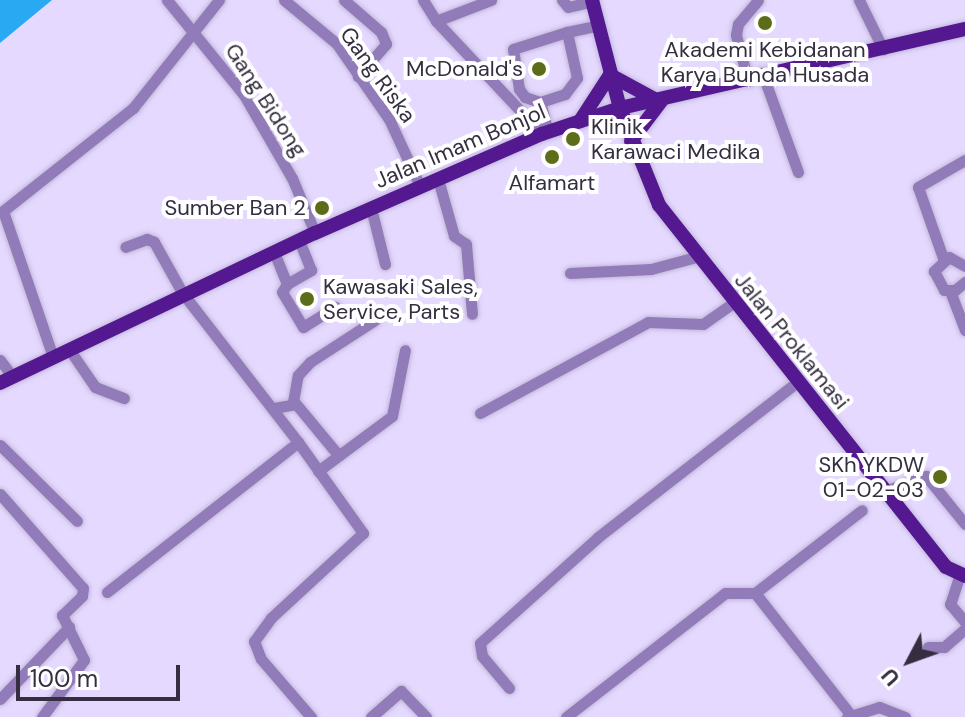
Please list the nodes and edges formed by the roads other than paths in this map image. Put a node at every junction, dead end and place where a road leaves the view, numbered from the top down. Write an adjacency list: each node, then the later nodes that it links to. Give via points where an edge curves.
1 (167, 0): 14 (street, Gang Bidong)
2 (219, 0): 14 (street)
3 (284, 0): 18 (street, Gang Riska, via 337,44)
4 (344, 0): 18 (street, via 381,32 386,44)
5 (423, 0): 11 (street)
6 (491, 0): 11 (street)
7 (562, 0): 10 (street, via 568,7)
8 (758, 0): 20 (street, via 738,24 736,35)
9 (859, 0): 16 (street)
10 (592, 1): 12 (main road, Jalan Proklamasi)
11 (436, 21): 25 (street)
12 (599, 25): 15 (street); 17 (main road, Jalan Proklamasi)
13 (965, 29): 16 (main road, Jalan Imam Bonjol)
14 (196, 32): 32 (street, Gang Bidong, via 244,95 292,178); 52 (street, via 133,108 3,211)
15 (567, 32): 22 (street, via 577,78 565,94); 22 (street, via 513,49 519,89)
16 (883, 49): 19 (main road, Jalan Imam Bonjol)
17 (610, 75): 21 (main road); 23 (main road, Jalan Proklamasi); 24 (main road)
18 (358, 76): 30 (street, Gang Riska, via 389,119)
19 (764, 78): 20 (main road, Jalan Imam Bonjol); 28 (street)
20 (748, 81): 21 (main road, Jalan Imam Bonjol)
21 (660, 100): 23 (main road, Jalan Imam Bonjol); 26 (main road)
22 (540, 102): 25 (street)
23 (620, 108): 24 (main road, Jalan Imam Bonjol); 26 (main road, Jalan Proklamasi)
24 (580, 121): 25 (main road, Jalan Imam Bonjol)
25 (545, 133): 29 (main road, Jalan Imam Bonjol)
26 (631, 141): 36 (main road, Jalan Proklamasi, via 659,205)
27 (965, 160): 37 (street, via 918,187)
28 (798, 172)
29 (438, 179): 30 (main road, Jalan Imam Bonjol); 47 (street, via 454,236 465,241)
30 (420, 186): 31 (main road, Jalan Imam Bonjol)
31 (371, 208): 32 (main road, Jalan Imam Bonjol); 38 (street)
32 (315, 233): 33 (main road, Jalan Imam Bonjol)
33 (299, 241): 35 (main road, Jalan Imam Bonjol); 42 (street, via 311,270)
34 (125, 247): 44 (street, via 147,239 154,242)
35 (274, 252): 42 (street); 44 (main road, Jalan Imam Bonjol)
36 (696, 257): 40 (street, via 651,269); 45 (main road, Jalan Proklamasi)
37 (943, 258): 39 (street, via 954,257); 43 (street, via 934,277)
38 (385, 264)
39 (965, 266)
40 (570, 273)
41 (965, 282): 43 (street)
42 (287, 284): 46 (street, via 282,292 303,327)
43 (950, 291): 49 (street)
44 (183, 294): 50 (main road, Jalan Imam Bonjol); 58 (street)
45 (733, 303): 55 (main road, Jalan Proklamasi); 59 (street, via 703,324 648,322)
46 (335, 307)
47 (472, 314)
48 (375, 320): 57 (street, via 310,362 298,375)
49 (965, 330)
50 (69, 349): 52 (main road, Jalan Imam Bonjol); 56 (street, via 95,387)
51 (405, 350): 62 (street, via 392,416)
52 (53, 357): 54 (main road, Jalan Imam Bonjol)
53 (0, 360): 54 (street)
54 (6, 380)
55 (797, 382): 64 (main road, Jalan Proklamasi); 76 (street, via 598,537 490,632 479,649)
56 (124, 398)
57 (293, 402): 58 (street); 62 (street)
58 (274, 408): 60 (street)
59 (480, 413)
60 (298, 442): 63 (street); 70 (street)
61 (0, 445): 67 (street)
62 (339, 456): 63 (street)
63 (318, 471): 80 (street, via 363,533 271,618 254,641 261,659)
64 (885, 491): 68 (street, via 926,476); 69 (main road, Jalan Proklamasi, via 946,567)
65 (0, 494): 73 (street, via 83,588 82,596 62,615)
66 (862, 510): 71 (street)
67 (77, 521)
68 (965, 524)
69 (962, 575): 72 (street, via 950,604)
70 (107, 592)
71 (755, 593): 78 (street); 83 (street, via 725,593)
72 (965, 622)
73 (69, 627): 77 (street); 79 (street, via 84,660)
74 (965, 629): 75 (street, via 940,649)
75 (928, 647)
76 (509, 688)
77 (0, 699)
78 (848, 716): 84 (street, via 879,707)
79 (42, 717)
80 (311, 717)
81 (371, 717): 82 (street, via 401,691)
82 (426, 717)
83 (566, 717)
84 (905, 717)

